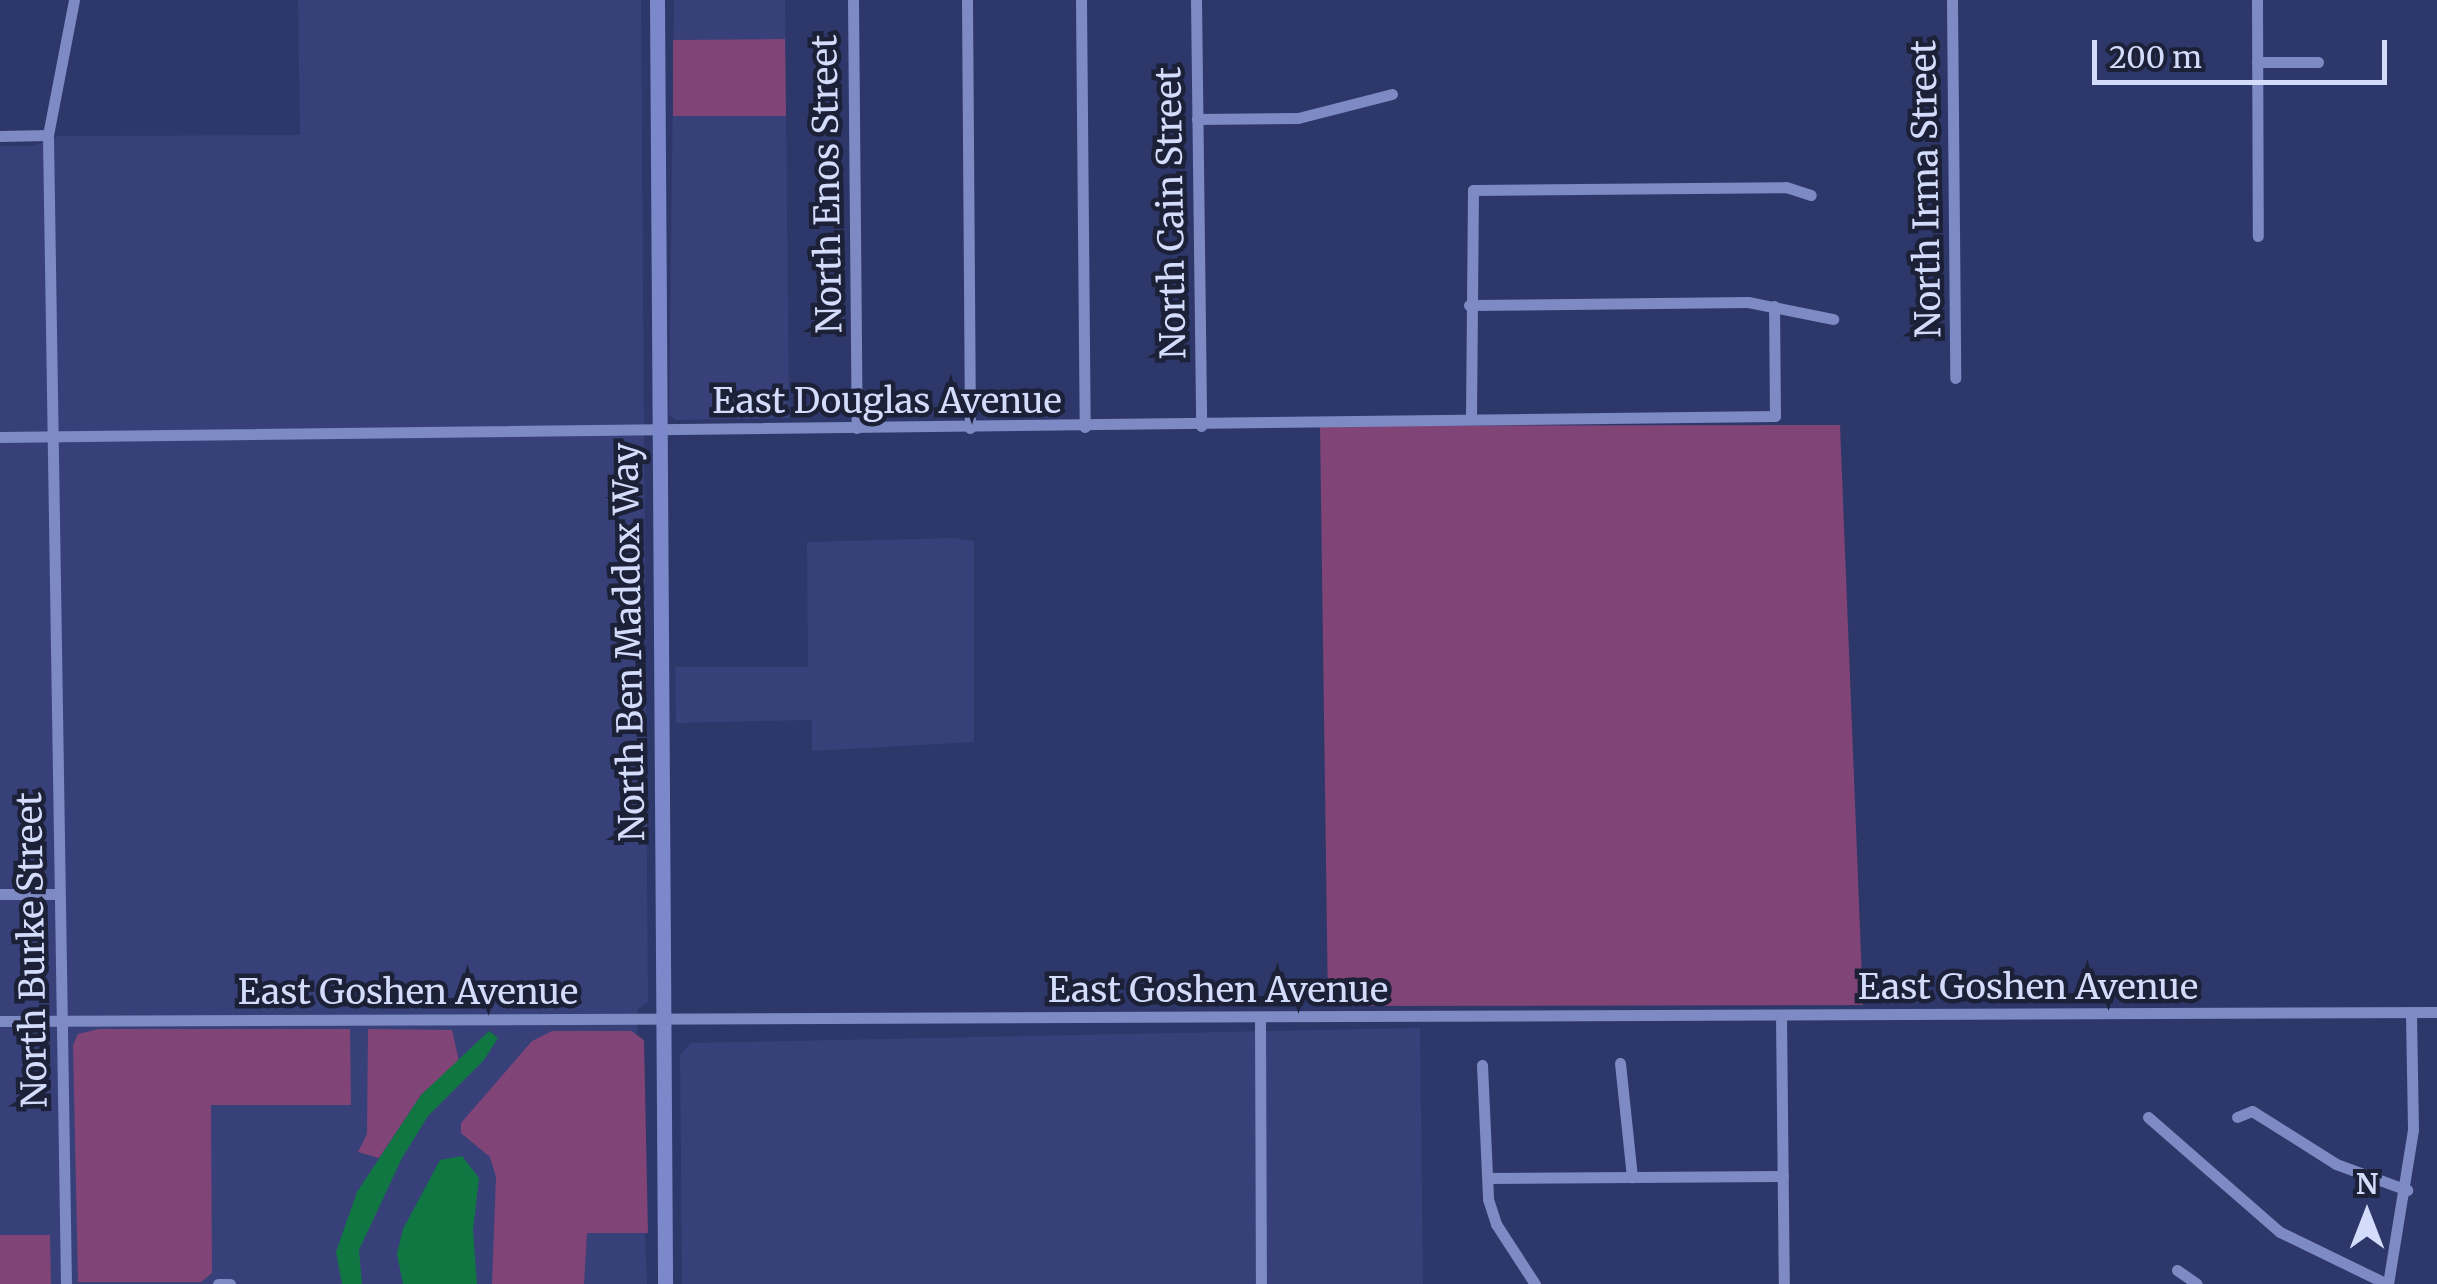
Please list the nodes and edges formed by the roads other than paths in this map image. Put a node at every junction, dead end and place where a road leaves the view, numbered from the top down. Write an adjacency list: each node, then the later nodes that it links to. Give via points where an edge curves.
1 (74, 0): 13 (street, North Burke Street)
2 (657, 0): 26 (main road, North Ben Maddox Way)
3 (853, 0): 24 (street, North Enos Street)
4 (967, 0): 25 (street)
5 (1082, 0): 23 (street)
6 (1196, 0): 12 (street, North Cain Street)
7 (1952, 0): 20 (street, North Irma Street)
8 (2256, 0): 9 (street)
9 (2257, 62): 10 (street); 16 (street)
10 (2318, 62)
11 (1392, 94): 12 (street, via 1298,118)
12 (1198, 119): 22 (street, North Cain Street)
13 (48, 135): 14 (street); 27 (street, North Burke Street)
14 (0, 136)
15 (1811, 195): 17 (street, via 1786,187 1473,190)
16 (2258, 236)
17 (1468, 304): 18 (street); 21 (street)
18 (1774, 306): 19 (street); 21 (street, East Douglas Avenue, via 1775,416)
19 (1833, 319)
20 (1956, 378)
21 (1471, 419): 22 (street, East Douglas Avenue)
22 (1200, 426): 23 (street, East Douglas Avenue)
23 (1084, 427): 25 (street, East Douglas Avenue)
24 (857, 428): 25 (street, East Douglas Avenue); 26 (street, East Douglas Avenue)
25 (970, 428)
26 (657, 431): 27 (street, East Douglas Avenue); 36 (main road, North Ben Maddox Way)
27 (51, 436): 28 (street, East Douglas Avenue); 30 (street, North Burke Street)
28 (0, 437)
29 (0, 894): 30 (street)
30 (58, 894): 35 (street, North Burke Street)
31 (2412, 1012): 32 (street, East Goshen Avenue); 33 (street, East Goshen Avenue); 45 (street)
32 (2437, 1012)
33 (1781, 1015): 34 (street, East Goshen Avenue); 42 (street)
34 (1260, 1017): 36 (street, East Goshen Avenue); 51 (street)
35 (60, 1019): 36 (street, East Goshen Avenue); 37 (street, East Goshen Avenue); 47 (street, North Burke Street)
36 (663, 1019): 50 (main road, North Ben Maddox Way)
37 (0, 1020)
38 (1620, 1063): 43 (street)
39 (1482, 1064): 44 (street)
40 (2148, 1117): 55 (street, via 2280,1232)
41 (2237, 1117): 45 (street, via 2252,1111 2336,1164)
42 (1784, 1176): 43 (street); 53 (street)
43 (1632, 1177): 44 (street)
44 (1489, 1178): 52 (street, via 1496,1224)
45 (2407, 1190): 55 (street)
46 (2177, 1270): 54 (street)
47 (66, 1284)
48 (218, 1284): 49 (street)
49 (230, 1284)
50 (665, 1284)
51 (1260, 1284)
52 (1535, 1284)
53 (1784, 1284)
54 (2197, 1284)
55 (2388, 1284)

